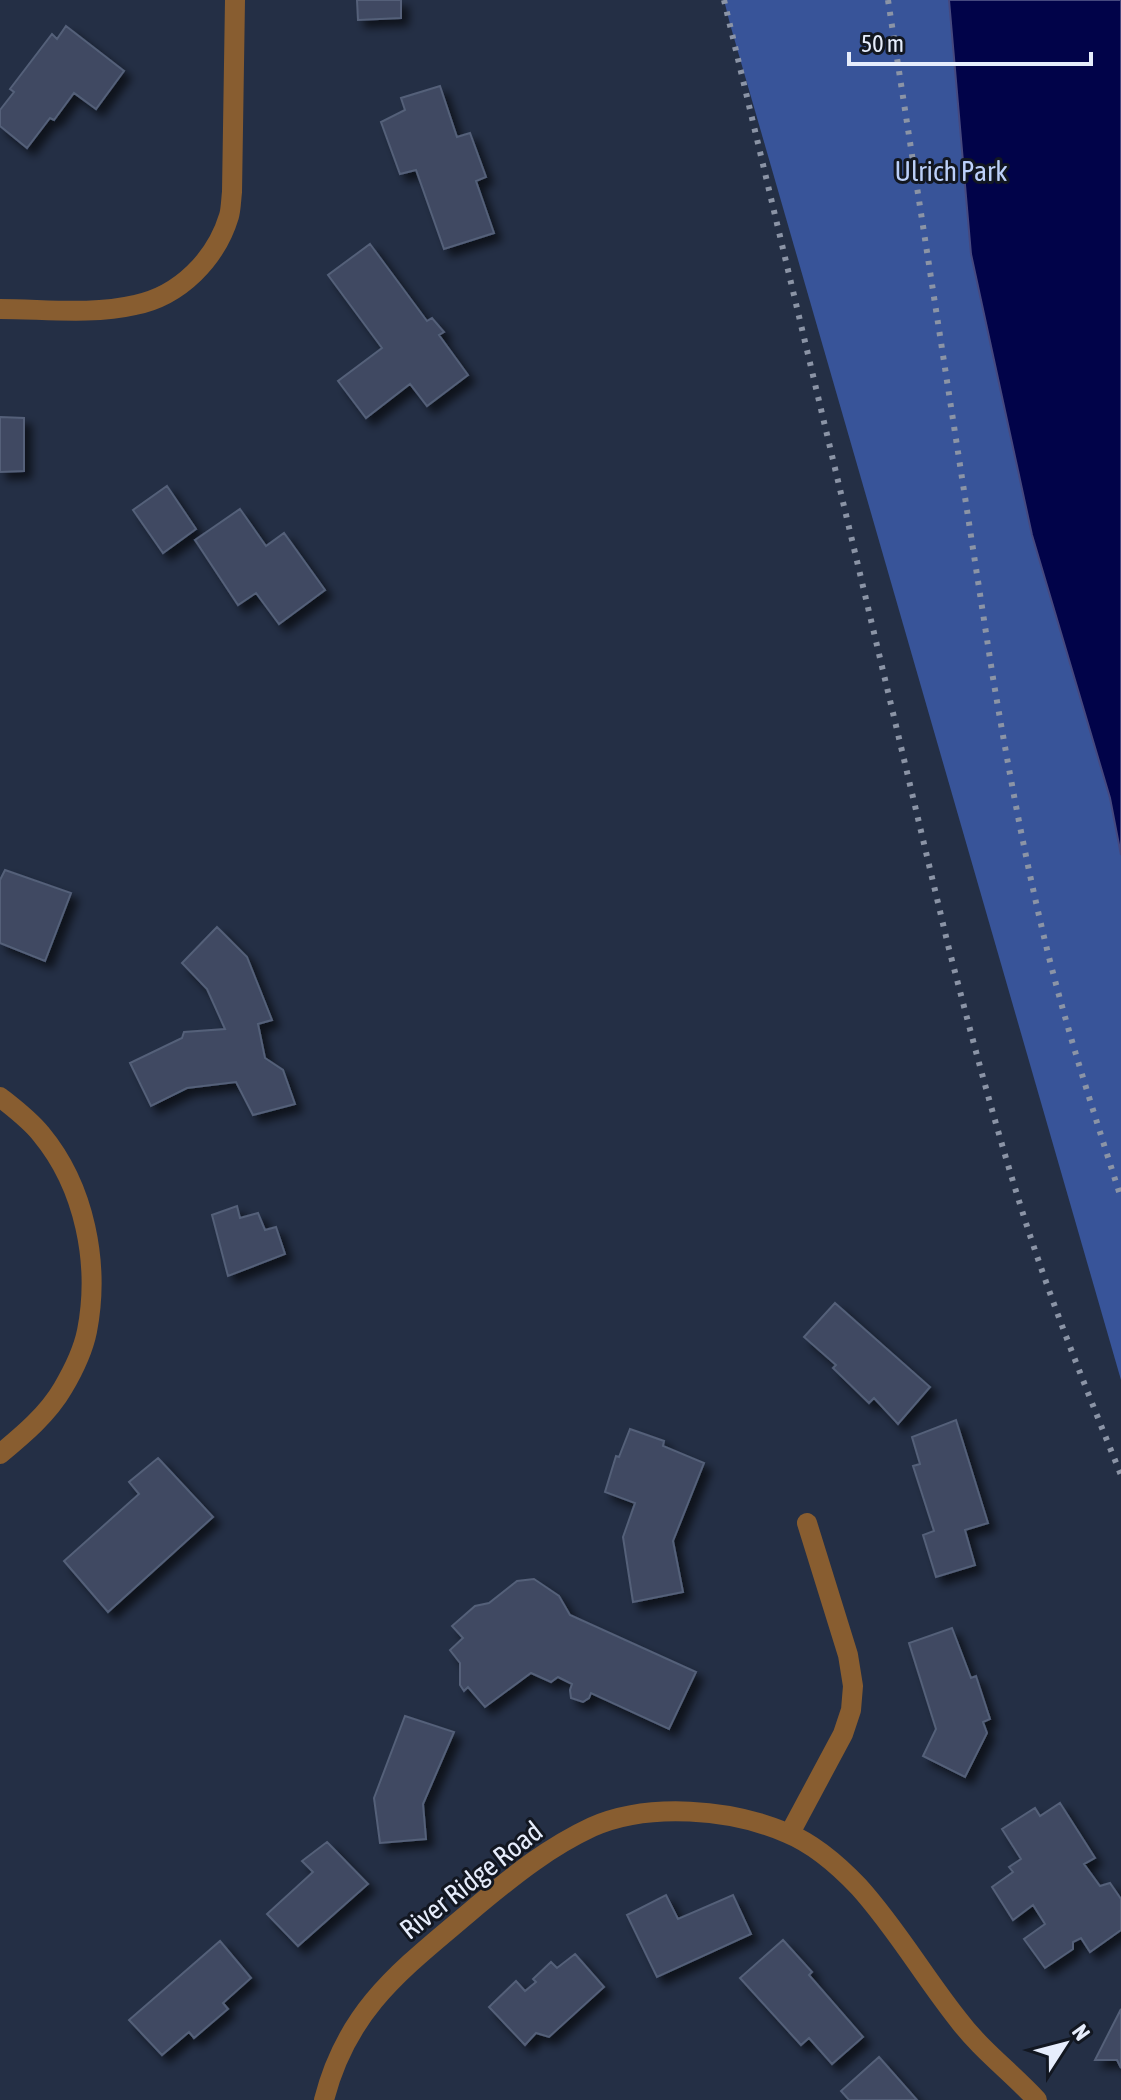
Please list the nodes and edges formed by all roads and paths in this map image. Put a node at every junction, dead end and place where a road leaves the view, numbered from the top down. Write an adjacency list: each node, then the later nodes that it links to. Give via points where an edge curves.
1 (235, 0): 2 (street, via 232,192 229,215 207,261 166,294 137,305)
2 (0, 309)
3 (0, 1097): 4 (street, via 40,1132 61,1162 79,1206 92,1264 87,1333 78,1359 44,1414)
4 (0, 1454)
5 (807, 1523): 6 (street, via 853,1686 843,1734)
6 (790, 1833): 7 (street, River Ridge Road, via 754,1821 680,1811 596,1826 556,1845 391,1980 344,2042); 8 (street, River Ridge Road, via 858,1886 957,2019)
7 (324, 2100)
8 (1037, 2100)

